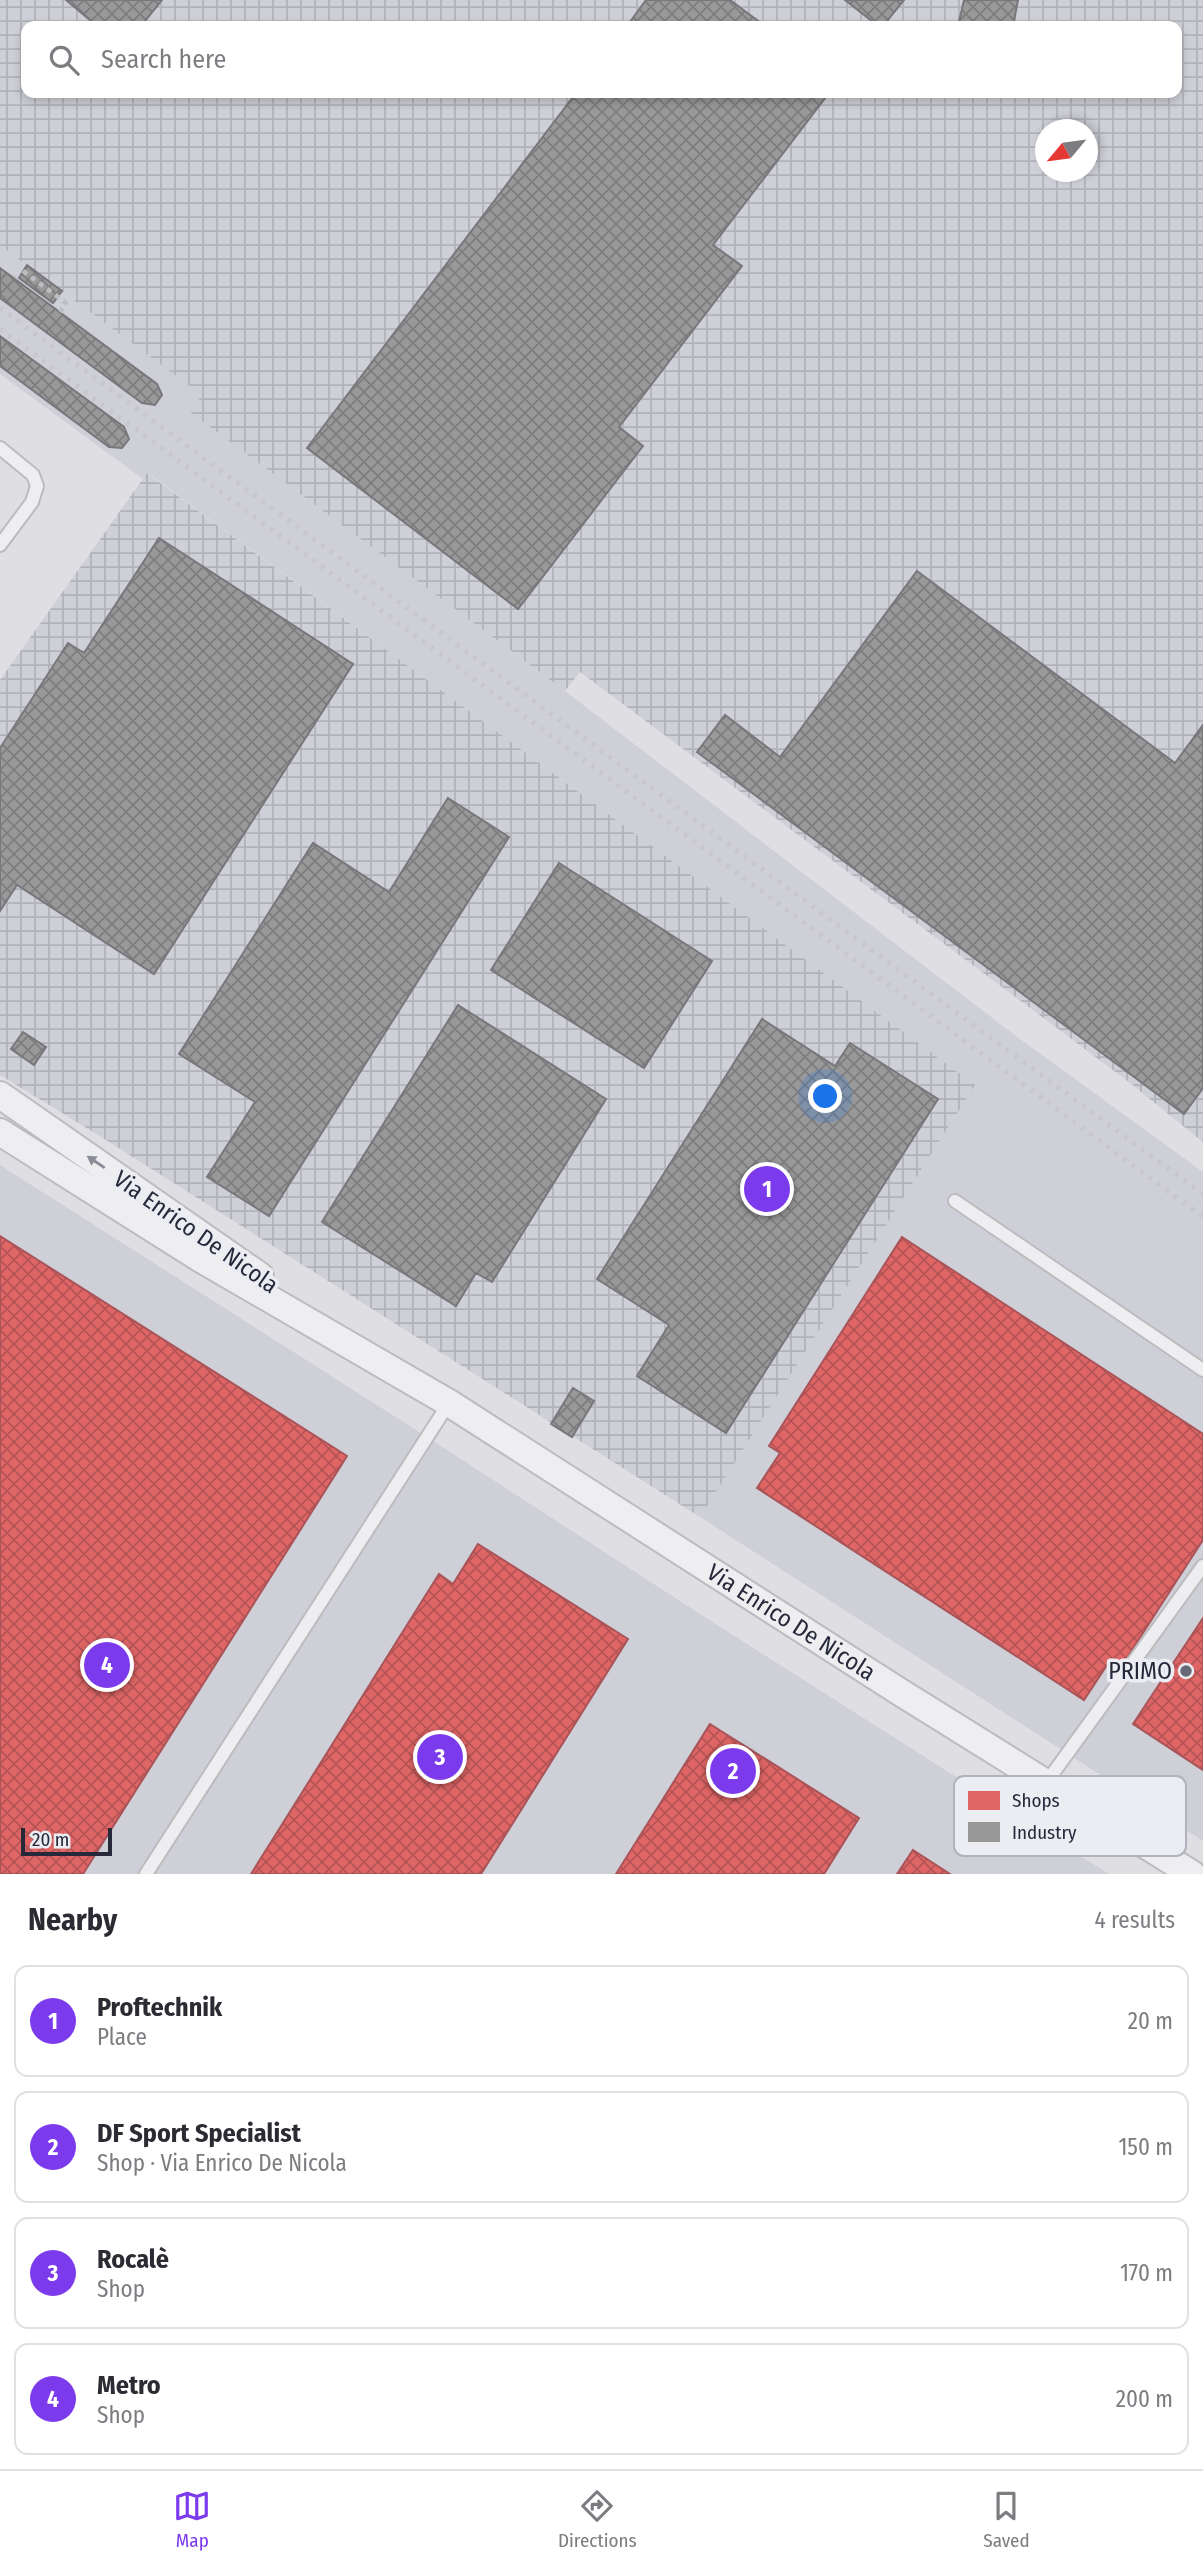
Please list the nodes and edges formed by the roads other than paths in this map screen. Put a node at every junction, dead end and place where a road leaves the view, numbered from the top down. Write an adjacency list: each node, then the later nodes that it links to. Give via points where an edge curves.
1 (0, 448): 2 (lane, via 33,475 37,486 32,502)
2 (0, 545)
3 (0, 1095): 6 (street, Via Enrico De Nicola, one-way to 3)
4 (0, 1132): 6 (street, Via Enrico De Nicola, via 201,1259)
5 (955, 1201): 7 (lane)
6 (393, 1369): 8 (street, Via Enrico De Nicola)
7 (1203, 1370)
8 (449, 1403): 10 (street, Via Enrico De Nicola); 13 (lane)
9 (1203, 1566): 11 (lane)
10 (1035, 1776)
11 (1051, 1776)
12 (1163, 1856): 14 (street, Via Enrico De Nicola)
13 (146, 1874)
14 (1192, 1874)

